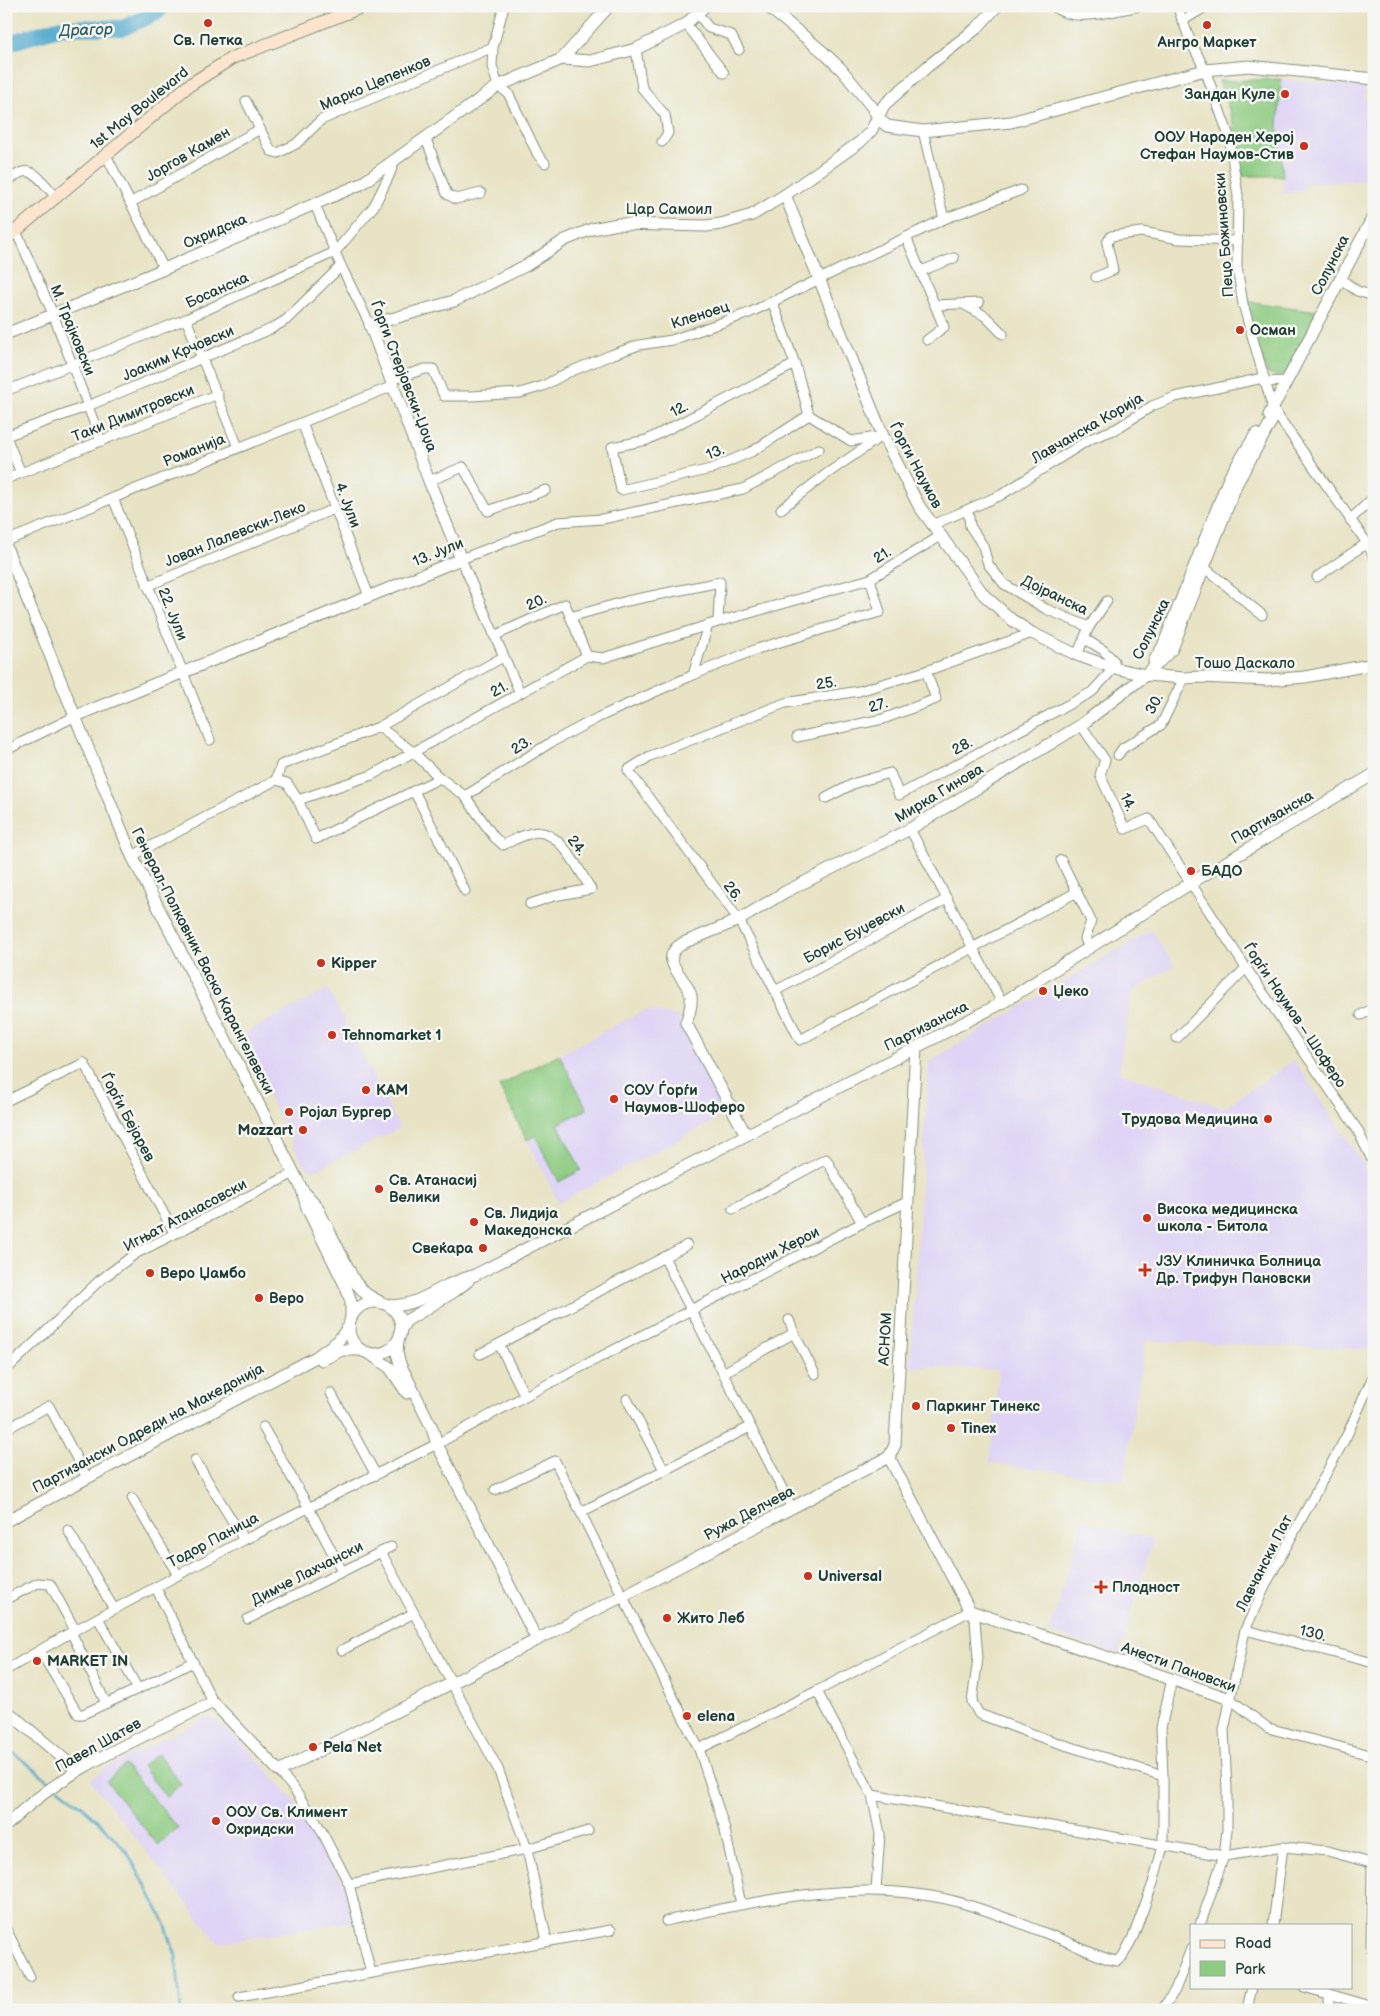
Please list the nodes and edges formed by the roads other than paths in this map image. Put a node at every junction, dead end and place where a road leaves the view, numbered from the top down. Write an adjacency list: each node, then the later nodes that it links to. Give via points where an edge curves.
1 (364, 6): 27 (main road, 1st May Boulevard, via 232,58 188,86)
2 (504, 6): 13 (street)
3 (609, 6): 16 (street, Охридска)
4 (767, 6): 22 (street, via 841,69)
5 (997, 6): 22 (street, Цар Самоил, via 978,28 884,105)
6 (1053, 6): 7 (street, via 1076,17)
7 (1140, 6)
8 (1177, 6): 11 (street, Пецо Божиновски)
9 (1207, 6): 11 (street)
10 (701, 10): 12 (street, Охридска); 15 (street, Охридска, via 709,28 730,35)
11 (1182, 21): 17 (street, Пецо Божиновски)
12 (686, 24): 14 (street, Охридска); 18 (street)
13 (493, 47): 20 (street, via 492,66); 23 (street, Марко Цепенков, via 321,120 296,144 278,153 271,151)
14 (636, 49): 16 (street, Охридска, via 590,61); 26 (street, via 642,88 665,115 668,133)
15 (738, 50)
16 (562, 59): 20 (street, Охридска)
17 (1205, 70): 19 (street, via 1249,66); 24 (street, via 1011,122); 41 (street, Пецо Божиновски, via 1228,136 1238,196)
18 (724, 73)
19 (1374, 79)
20 (498, 86): 25 (street, Охридска); 29 (street, via 508,93)
21 (246, 101): 23 (street, Марко Цепенков)
22 (879, 119): 24 (street, via 887,126); 33 (street, Цар Самоил, via 860,142)
23 (260, 128): 35 (street, Јоргов Камен)
24 (923, 131): 38 (street)
25 (426, 139): 28 (street, Охридска); 32 (street, via 447,194 456,199)
26 (662, 142)
27 (106, 155): 34 (main road, 1st May Boulevard); 35 (street)
28 (395, 160): 36 (street, Охридска, via 361,184); 42 (street, Босанска, via 374,206)
29 (545, 163)
30 (6, 183): 34 (street, via 28,171 34,173)
31 (1021, 190): 38 (street, Кленоец)
32 (481, 193)
33 (785, 195): 49 (street, Ѓорги Наумов); 57 (street, Цар Самоил, via 752,215 721,224 618,224 592,230 565,240 527,265 454,300)
34 (56, 197): 39 (main road, 1st May Boulevard)
35 (130, 203): 45 (street)
36 (315, 205): 42 (street, Ѓорги Стерјовски-Џоџа); 45 (street, Охридска)
37 (1374, 215): 48 (street, Солунска)
38 (944, 219): 40 (street, Кленоец)
39 (11, 235): 55 (street, М. Трајковски)
40 (906, 237): 46 (street); 49 (street, Кленоец)
41 (1238, 241): 47 (street, via 1179,239 1142,232 1111,236 1107,243 1113,270); 64 (street, Пецо Божиновски, via 1237,267 1243,304)
42 (335, 252): 44 (street, Ѓорги Стерјовски-Џоџа); 56 (street, Босанска)
43 (954, 258): 46 (street)
44 (341, 266): 57 (street, Ѓорги Стерјовски-Џоџа); 61 (street, Јоаким Крчовски, via 278,325)
45 (164, 269): 55 (street, Охридска)
46 (921, 271): 54 (street)
47 (1096, 277)
48 (1341, 278): 50 (street, via 1357,291); 65 (street, Солунска)
49 (818, 279): 51 (street, Кленоец); 74 (street, Ѓорги Наумов)
50 (1374, 296)
51 (772, 301): 63 (street); 66 (street, Кленоец, via 749,313 672,340 639,345 611,355 520,393 444,396 432,369)
52 (980, 302): 53 (street)
53 (963, 304): 54 (street); 59 (street, via 985,316)
54 (936, 305): 60 (street, via 944,327)
55 (53, 314): 58 (street, Охридска); 62 (street, М. Трајковски)
56 (186, 319): 61 (street); 62 (street, Босанска)
57 (370, 325): 66 (street, Ѓорги Стерјовски-Џоџа)
58 (6, 334)
59 (1003, 334)
60 (927, 340)
61 (202, 358): 68 (street); 69 (street, Јоаким Крчовски)
62 (73, 364): 67 (street, Босанска); 69 (street, М. Трајковски)
63 (795, 364): 71 (street); 82 (street, 12., via 647,440 612,447)
64 (1264, 380): 65 (street, Лавчанска Корија); 70 (street, Пецо Божиновски); 87 (street, Лавчанска Корија, via 1175,397 1152,406 1116,429 1090,439 1001,495)
65 (1288, 381): 70 (street, Солунска)
66 (392, 383): 72 (street, Романија); 80 (street, Ѓорги Стерјовски-Џоџа)
67 (6, 391)
68 (218, 394): 75 (street, Таки Димитровски); 76 (street, Таки Димитровски)
69 (88, 406): 73 (street, Јоаким Крчовски); 75 (street, М. Трајковски)
70 (1273, 409): 88 (street, Пецо Божиновски); 96 (street, Солунска, via 1272,420 1237,483); 118 (street, Солунска, via 1230,478 1163,646)
71 (809, 415): 74 (street, via 851,441); 82 (street, 13., via 753,451 711,469)
72 (302, 423): 76 (street, Романија); 85 (street, 4. Јули)
73 (6, 436): 78 (street)
74 (882, 436): 86 (street); 89 (street, Ѓорги Наумов)
75 (101, 441): 78 (street, Таки Димитровски)
76 (238, 447): 84 (street, Романија)
77 (819, 449): 95 (street, 13. Јули, via 743,489 602,518 558,522)
78 (21, 473): 79 (street, Таки Димитровски)
79 (6, 479)
80 (429, 481): 81 (street, via 463,467 488,511); 95 (street, Ѓорги Стерјовски-Џоџа)
81 (546, 490)
82 (621, 490)
83 (1374, 497): 88 (street)
84 (113, 498): 91 (street, Романија); 99 (street, 22. Јули)
85 (334, 509): 99 (street, Јован Лалевски-Леко); 100 (street, 4. Јули)
86 (781, 509)
87 (968, 510): 89 (street, Лавчанска Корија); 106 (street, Дојранска, via 970,526 983,546 988,564 1004,584 1046,609)
88 (1350, 520): 92 (street, Пецо Божиновски)
89 (932, 525): 90 (street, Ѓорги Наумов)
90 (942, 535): 98 (street, 21.); 107 (street, Ѓорги Наумов, via 984,595)
91 (6, 540)
92 (1367, 543): 94 (street, Пецо Божиновски); 97 (street)
93 (6, 547): 121 (street, Генерал-Полковник Васко Карангелевски)
94 (1374, 557)
95 (461, 559): 100 (street, 13. Јули); 108 (street)
96 (1205, 568): 102 (street); 118 (street, Солунска, via 1172,649)
97 (1318, 577)
98 (870, 579): 104 (street, 21.); 117 (street, 23., via 880,612 757,649)
99 (147, 586): 116 (street, 22. Јули)
100 (369, 596): 116 (street, 13. Јули)
101 (1107, 600): 106 (street)
102 (1262, 615)
103 (570, 617): 104 (street, via 627,601 720,582); 108 (street, 20., via 565,604); 111 (street)
104 (718, 622): 105 (street, 21.)
105 (708, 625): 111 (street, 21., via 602,658); 117 (street)
106 (1089, 627): 109 (street, Дојранска)
107 (1032, 633): 110 (street, Ѓорги Наумов); 115 (street, 25.)
108 (494, 636): 112 (street)
109 (1085, 639): 110 (street, Дојранска); 114 (street, via 1103,650 1114,661)
110 (1077, 655): 114 (street, Ѓорги Наумов)
111 (587, 656): 120 (street, 21.)
112 (503, 657): 120 (street); 123 (street)
113 (1374, 664): 119 (street, Тошо Даскало, via 1305,677 1268,680)
114 (1114, 668): 118 (street, Ѓорги Наумов); 135 (street, 28., via 1092,692 899,795 890,773 855,783)
115 (926, 671): 124 (street, 27., via 936,699 876,721); 129 (street, 25., via 859,691 785,703 650,756)
116 (182, 673): 121 (street, 13. Јули); 125 (street, 22. Јули)
117 (693, 675): 134 (street, 23., via 599,717)
118 (1146, 675): 119 (street, Тошо Даскало); 122 (street, Мирка Гинова)
119 (1184, 678): 128 (street, 30., via 1161,725 1122,748)
120 (520, 693): 127 (street, 21.)
121 (76, 716): 126 (street); 138 (street, Генерал-Полковник Васко Карангелевски)
122 (1080, 725): 137 (street, Мирка Гинова); 140 (street, 14., via 1105,760 1100,775 1125,829 1149,819)
123 (379, 727): 127 (street); 132 (street, via 280,765)
124 (797, 737)
125 (210, 740)
126 (6, 750)
127 (413, 752): 131 (street); 136 (street, 21., via 372,775)
128 (1118, 755)
129 (628, 770): 145 (street, 26.)
130 (1374, 774): 140 (street, Партизанска)
131 (440, 778): 133 (street); 134 (street)
132 (276, 780): 136 (street, via 287,782); 138 (street)
133 (414, 791): 136 (street, via 316,838); 141 (street)
134 (465, 796): 144 (street, 24., via 503,845 533,832 549,834 563,846 591,889)
135 (826, 798)
136 (298, 800)
137 (910, 829): 143 (street); 145 (street, Мирка Гинова, via 785,892)
138 (132, 856): 158 (street, Генерал-Полковник Васко Карангелевски)
139 (1061, 860): 142 (street)
140 (1191, 882): 147 (street, Партизанска); 148 (street, Ѓорѓи Наумов – Шоферо)
141 (465, 891)
142 (1077, 892): 146 (street); 147 (street, via 1091,921 1085,939)
143 (947, 899): 146 (street); 149 (street, Борис Буџевски)
144 (530, 904)
145 (738, 920): 149 (street, 26.); 156 (street, Мирка Гинова, via 677,947 672,953 672,960 691,996 686,1023)
146 (973, 947): 149 (street, 26., via 800,1040); 150 (street)
147 (1089, 948): 150 (street, Партизанска)
148 (1246, 968): 153 (street); 157 (street, Ѓорѓи Наумов – Шоферо, via 1357,1129)
149 (775, 991)
150 (1002, 1004): 154 (street, Партизанска)
151 (1374, 1008): 152 (street)
152 (1361, 1015)
153 (1177, 1038)
154 (916, 1048): 156 (street, Партизанска); 160 (street, АСНОМ)
155 (6, 1101): 163 (street, Ѓорѓи Бејарев, via 84,1063)
156 (746, 1134): 166 (street, Партизанска)
157 (1373, 1161)
158 (294, 1173): 159 (street, Генерал-Полковник Васко Карангелевски); 163 (street, Игњат Атанасовски)
159 (302, 1189): 167 (street, Генерал-Полковник Васко Карангелевски, via 316,1205 355,1282 366,1294); 170 (street, Генерал-Полковник Васко Карангелевски, via 307,1208 352,1302)
160 (907, 1202): 162 (street, Народни Херои); 188 (street, АСНОМ, via 895,1445)
161 (733, 1208): 162 (street, via 826,1159)
162 (862, 1223): 168 (street, Народни Херои)
163 (174, 1233): 176 (street, Игњат Атанасовски, via 135,1254 99,1281)
164 (687, 1245): 165 (street)
165 (664, 1257): 168 (street); 173 (street)
166 (475, 1275): 167 (street, Партизанска, via 413,1302 398,1306); 172 (street, Партизанска, via 406,1321)
167 (384, 1304): 170 (street, via 363,1304); 172 (street, Генерал-Полковник Васко Карангелевски, via 398,1316)
168 (691, 1310): 177 (street); 182 (street, Народни Херои)
169 (789, 1320): 171 (street)
170 (350, 1321): 174 (street, Генерал-Полковник Васко Карангелевски, via 351,1340); 180 (street, Партизански Одреди на Македонија, via 338,1342)
171 (794, 1333): 177 (street); 178 (street)
172 (399, 1335): 174 (street, via 386,1351); 187 (street, Генерал-Полковник Васко Карангелевски, via 397,1353 400,1364)
173 (499, 1344): 175 (street); 182 (street)
174 (365, 1352): 180 (street, Партизански Одреди на Македонија, via 342,1350); 187 (street, Генерал-Полковник Васко Карангелевски, via 379,1359 397,1377 425,1430)
175 (480, 1354)
176 (6, 1370)
177 (722, 1372): 184 (street)
178 (815, 1374)
179 (1374, 1374): 213 (street, Лавчански Пат, via 1347,1435 1267,1582)
180 (278, 1376): 192 (street, Партизански Одреди на Македонија)
181 (331, 1393): 191 (street)
182 (525, 1396): 187 (street, Народни Херои)
183 (627, 1399): 190 (street)
184 (750, 1426): 190 (street); 196 (street)
185 (263, 1427): 195 (street)
186 (6, 1429): 192 (street, via 49,1406)
187 (437, 1444): 191 (street, Тодор Паница); 215 (street, Генерал-Полковник Васко Карангелевски)
188 (889, 1457): 196 (street, Ружа Делчева); 209 (street)
189 (195, 1460): 200 (street)
190 (664, 1470): 197 (street)
191 (376, 1474): 195 (street, Тодор Паница)
192 (87, 1478): 198 (street, Партизански Одреди на Македонија)
193 (494, 1490): 197 (street, via 556,1460)
194 (132, 1498): 204 (street)
195 (309, 1508): 200 (street, Тодор Паница); 203 (street)
196 (792, 1508): 206 (street, Ружа Делчева)
197 (581, 1512): 206 (street)
198 (6, 1521)
199 (68, 1530): 208 (street)
200 (244, 1540): 204 (street, Тодор Паница)
201 (391, 1547): 202 (street)
202 (381, 1552): 203 (street, Димче Лахчански); 210 (street, Димче Лахчански)
203 (342, 1571): 212 (street, Димче Лахчански)
204 (178, 1575): 205 (street, Тодор Паница)
205 (156, 1588): 208 (street, Тодор Паница); 218 (street)
206 (623, 1596): 215 (street, Ружа Делчева); 229 (street)
207 (6, 1600): 214 (street, via 38,1583 50,1584)
208 (114, 1609): 211 (street, Тодор Паница)
209 (970, 1611): 221 (street, Анести Пановски); 224 (street); 233 (street, via 975,1620 978,1658 972,1702 979,1714)
210 (414, 1613): 217 (street); 222 (street, Димче Лахчански)
211 (98, 1618): 214 (street, Тодор Паница); 223 (street)
212 (248, 1620)
213 (1245, 1630): 219 (street, 130.); 225 (street, Лавчански Пат)
214 (73, 1631): 216 (street, Тодор Паница); 227 (street)
215 (536, 1640): 222 (street)
216 (40, 1650): 220 (street, Тодор Паница); 227 (street, via 78,1714)
217 (342, 1650)
218 (193, 1662): 223 (street); 226 (street)
219 (1374, 1663)
220 (6, 1670)
221 (1172, 1679): 225 (street, Анести Пановски); 233 (street, via 1160,1728)
222 (452, 1683): 232 (street); 239 (street, Димче Лахчански, via 498,1769)
223 (138, 1689): 227 (street)
224 (816, 1691): 229 (street); 234 (street)
225 (1230, 1700): 230 (street, Анести Пановски, via 1268,1728); 240 (street, Лавчански Пат, via 1224,1730 1227,1789)
226 (213, 1702): 231 (street, Павел Шатев); 232 (street)
227 (106, 1704)
228 (6, 1710): 231 (street)
229 (699, 1749): 244 (street, via 724,1826)
230 (1374, 1756)
231 (77, 1770): 235 (street, Павел Шатев, via 27,1806)
232 (279, 1771): 242 (street, via 320,1828)
233 (1163, 1776): 237 (street)
234 (872, 1795): 237 (street); 243 (street, via 880,1834)
235 (6, 1826)
236 (588, 1832): 239 (street)
237 (1163, 1846): 240 (street); 243 (street, via 1133,1937 1117,1961 964,1904)
238 (1283, 1848): 240 (street); 241 (street, via 1328,1851); 247 (street)
239 (527, 1849): 242 (street); 250 (street, Димче Лахчански)
240 (1224, 1856): 246 (street, Лавчански Пат)
241 (1373, 1864): 251 (street)
242 (349, 1884): 253 (street)
243 (876, 1890): 244 (street)
244 (740, 1904): 245 (street)
245 (666, 1921)
246 (1200, 1924)
247 (1273, 1924)
248 (6, 1929): 254 (street)
249 (610, 1930): 250 (street)
250 (547, 1941): 253 (street)
251 (1371, 1948)
252 (1188, 1966): 260 (street)
253 (371, 1973): 258 (street)
254 (30, 1977)
255 (1252, 1988): 261 (street)
256 (1307, 1988): 257 (street)
257 (1330, 1995): 259 (street); 262 (street)
258 (239, 1997)
259 (1374, 2007)
260 (1162, 2010)
261 (1247, 2010)
262 (1327, 2010)

